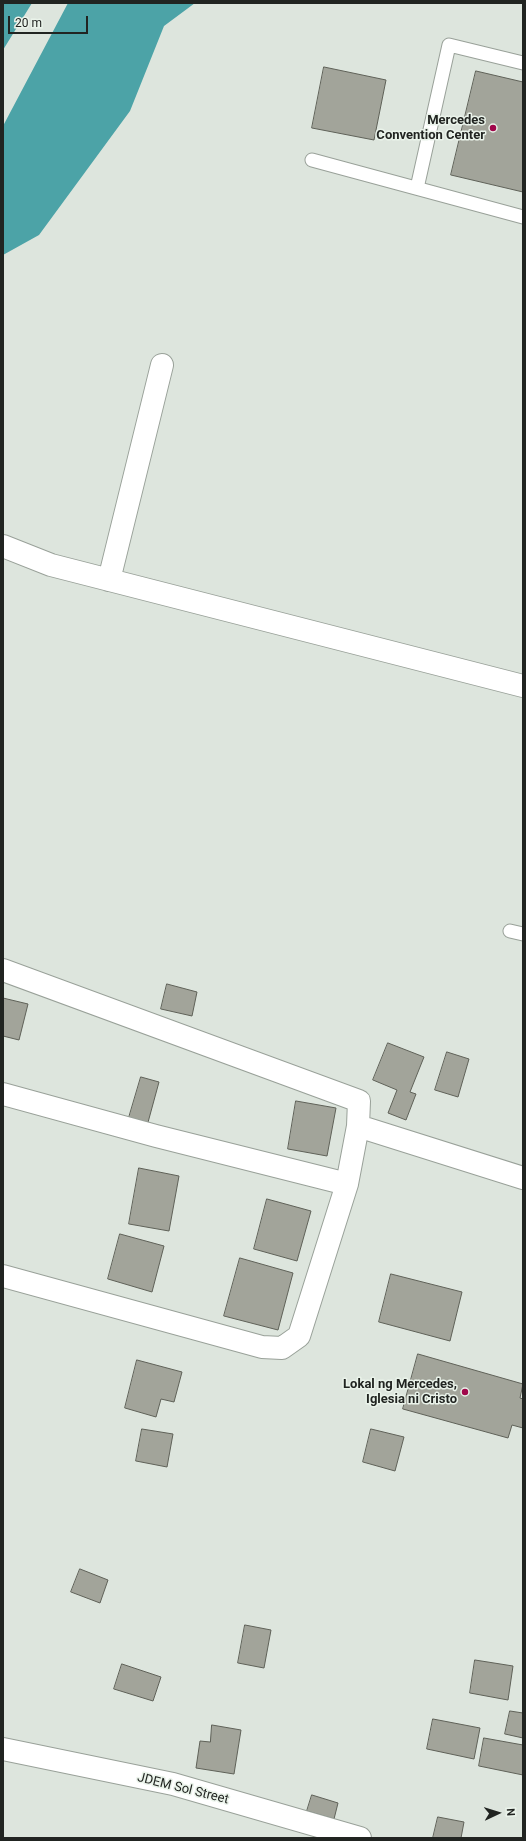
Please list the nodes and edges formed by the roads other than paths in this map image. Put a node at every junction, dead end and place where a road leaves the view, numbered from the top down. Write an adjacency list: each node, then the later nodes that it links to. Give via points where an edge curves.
1 (523, 63): 3 (lane, via 449,45)
2 (312, 160): 3 (lane)
3 (417, 188): 4 (lane)
4 (523, 217)
5 (162, 364): 7 (street)
6 (3, 546): 7 (street, via 51,565)
7 (109, 580): 8 (street)
8 (523, 686)
9 (510, 931): 10 (lane)
10 (523, 934)
11 (3, 970): 13 (street, via 359,1101)
12 (3, 1094): 15 (street)
13 (358, 1126): 14 (street); 15 (street)
14 (523, 1178)
15 (347, 1184): 16 (street, via 299,1336 282,1348 262,1348)
16 (3, 1276)
17 (3, 1749): 18 (street, JDEM Sol Street, via 174,1784)
18 (360, 1838)

